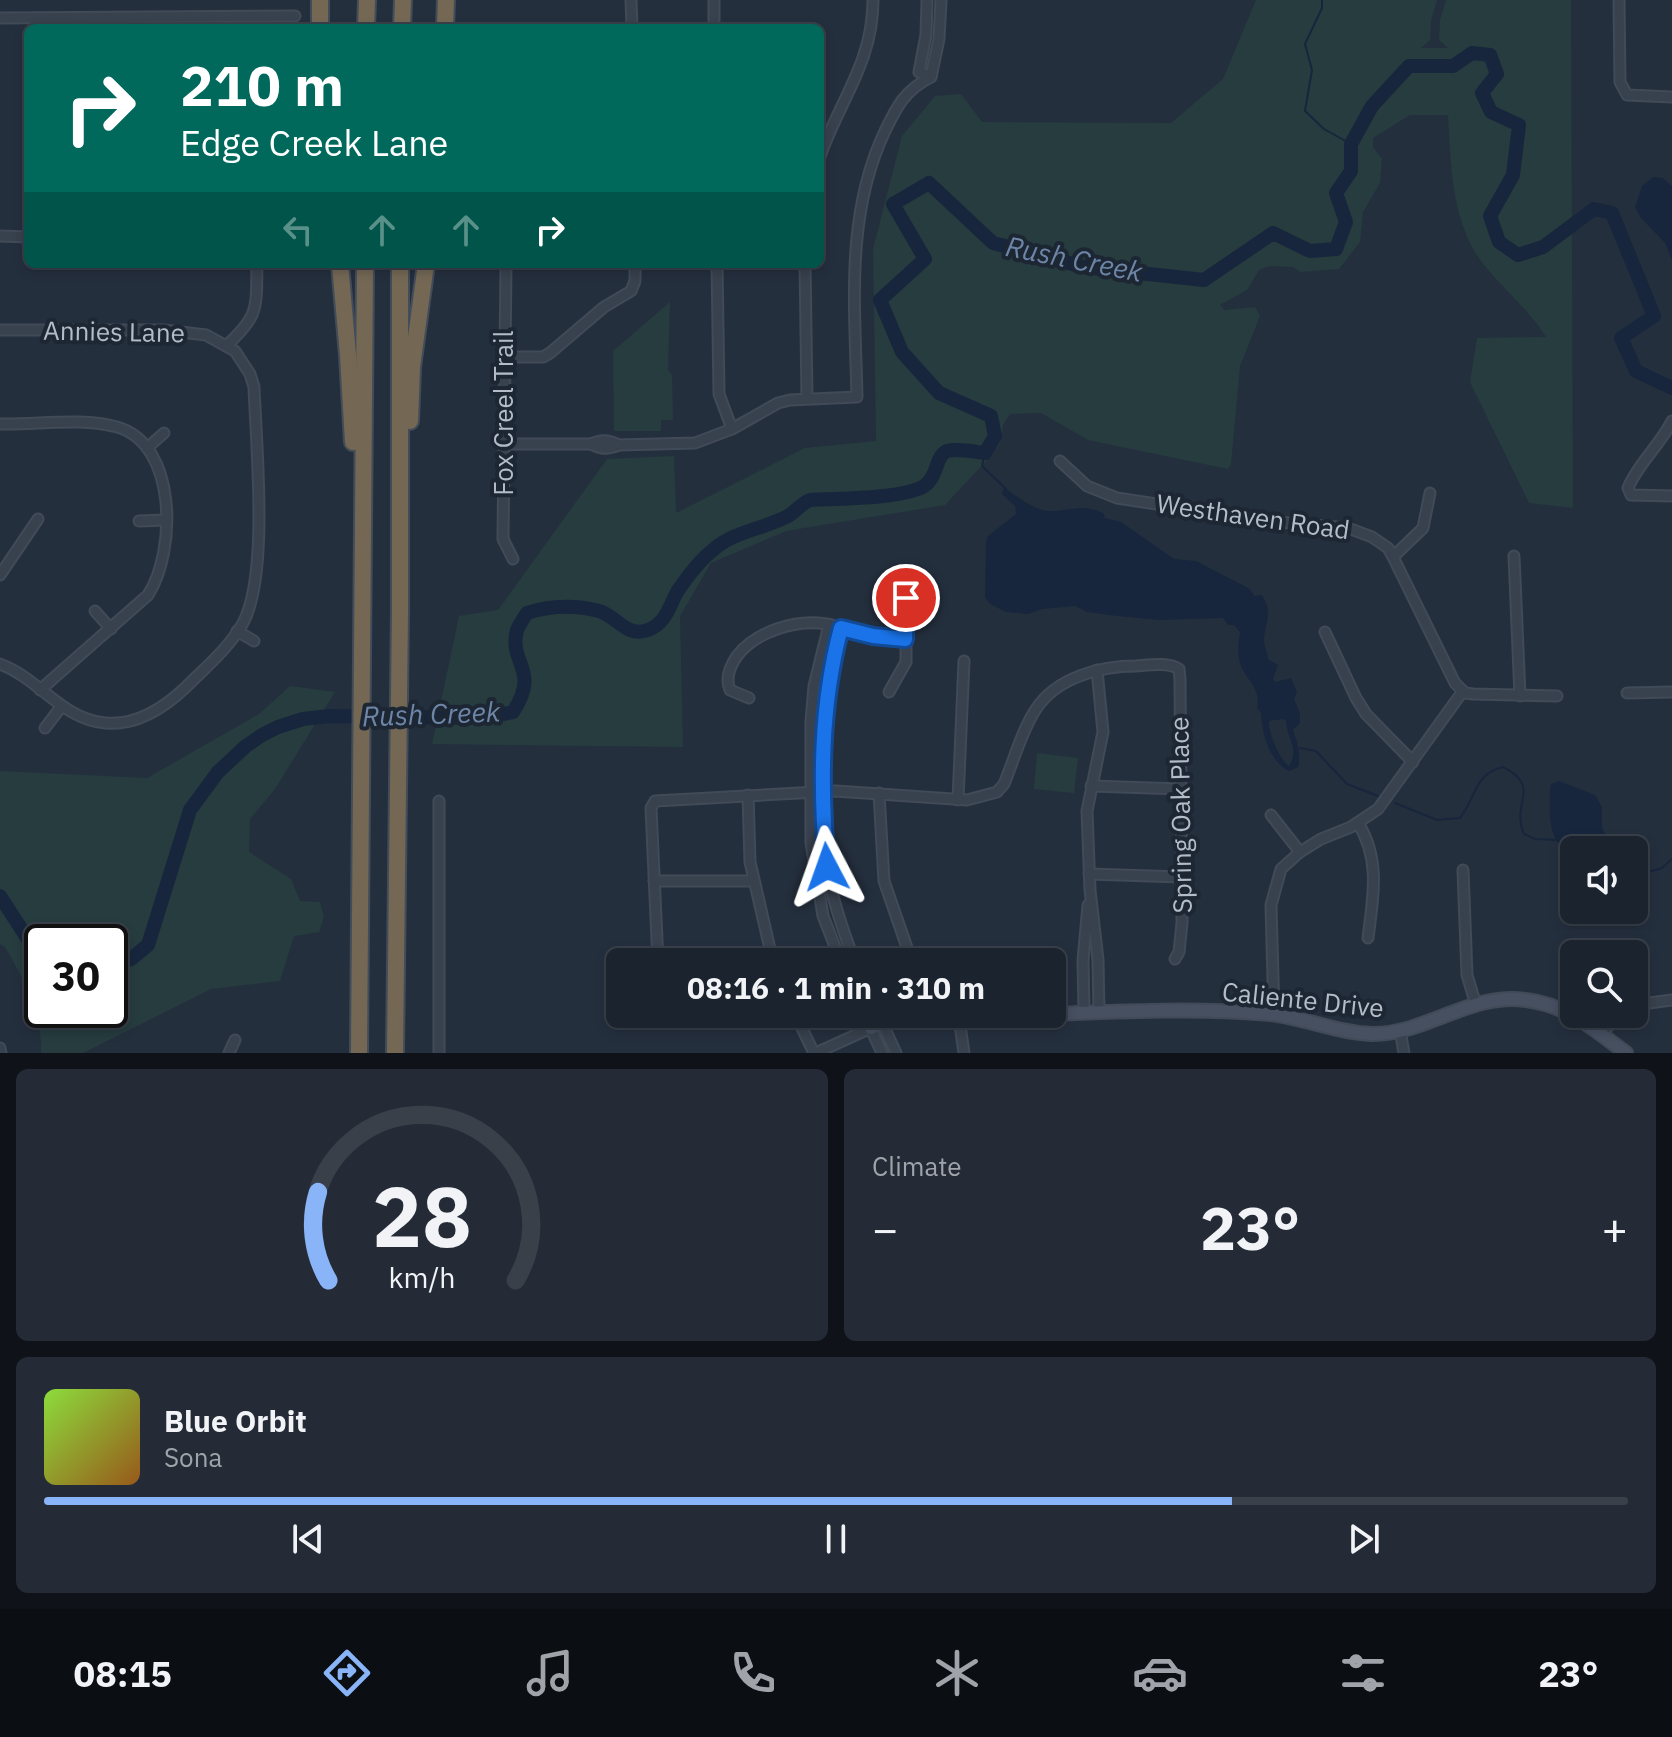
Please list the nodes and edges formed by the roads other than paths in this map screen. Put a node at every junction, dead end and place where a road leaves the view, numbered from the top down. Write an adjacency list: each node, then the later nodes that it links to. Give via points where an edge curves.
1 (320, 0): 13 (highway)
2 (367, 0): 14 (highway)
3 (403, 0): 15 (highway)
4 (446, 0): 16 (highway)
5 (631, 0): 17 (street)
6 (714, 0): 18 (street)
7 (873, 0): 21 (street, via 861,67)
8 (927, 0): 19 (street, via 919,72)
9 (941, 0): 19 (street)
10 (1619, 0): 20 (street, via 1623,92)
11 (295, 16): 12 (street)
12 (0, 18)
13 (320, 24)
14 (366, 24)
15 (402, 24)
16 (445, 24)
17 (632, 24)
18 (714, 24)
19 (931, 77): 36 (street, via 899,101 866,178 855,235 857,397)
20 (1672, 97)
21 (824, 148)
22 (0, 236): 23 (street)
23 (24, 237)
24 (257, 268): 34 (street, via 253,316)
25 (340, 268): 63 (highway)
26 (365, 268): 63 (highway)
27 (400, 268): 54 (highway)
28 (425, 268): 54 (highway, via 412,367)
29 (506, 268): 35 (street, Fox Creel Trail)
30 (635, 268): 35 (street, via 631,291 550,353)
31 (717, 268): 39 (street, via 719,394)
32 (805, 268): 36 (street)
33 (0, 330): 34 (street, Annies Lane, via 164,330 206,335)
34 (226, 346): 59 (street, via 250,374 256,432 253,589)
35 (505, 357): 41 (street, Fox Creel Trail)
36 (807, 398): 39 (street, via 778,403)
37 (1672, 421): 45 (street, via 1628,488 1631,495)
38 (0, 424): 42 (street, via 103,424 133,434)
39 (732, 429): 41 (street, via 690,444)
40 (164, 433): 42 (street)
41 (504, 444): 51 (street, Fox Creel Trail, via 503,539)
42 (147, 448): 47 (street, via 162,475)
43 (1060, 461): 50 (street, Westhaven Road, via 1087,486 1117,498 1348,528 1372,537)
44 (1430, 493): 50 (street, via 1423,528)
45 (1672, 496)
46 (38, 519): 52 (street)
47 (166, 520): 48 (street); 58 (street, via 155,584)
48 (139, 521)
49 (1514, 556): 72 (street)
50 (1393, 557): 68 (street, Westhaven Road)
51 (513, 559)
52 (0, 575)
53 (896, 578): 61 (street, via 904,585 906,598)
54 (400, 610): 96 (highway)
55 (95, 611): 58 (street)
56 (829, 625): 57 (street); 74 (street, via 789,626 755,639 739,653 728,685); 80 (street, via 814,686)
57 (841, 628): 61 (street); 81 (street, via 824,721)
58 (111, 629): 67 (street)
59 (237, 631): 62 (street); 75 (street, via 180,693 139,718 104,723)
60 (1325, 632): 77 (street, via 1366,714)
61 (905, 639): 69 (street, via 906,662)
62 (254, 641)
63 (361, 646): 88 (highway)
64 (964, 661): 84 (street)
65 (0, 664): 67 (street)
66 (1097, 670): 78 (street, via 1103,732); 79 (street, Spring Oak Place, via 1177,666); 84 (street, via 1050,692 1035,710 997,792)
67 (40, 690): 75 (street)
68 (1463, 691): 72 (street); 77 (street)
69 (889, 692)
70 (1672, 692): 71 (street)
71 (1627, 693)
72 (1520, 696): 73 (street)
73 (1557, 696)
74 (749, 698)
75 (61, 707): 76 (street)
76 (45, 728)
77 (1413, 762): 87 (street, via 1378,809)
78 (1091, 786): 79 (street); 91 (street)
79 (1181, 789): 92 (street, Spring Oak Place)
80 (810, 792): 81 (street); 83 (street); 100 (street, via 816,882)
81 (823, 792): 82 (street); 101 (street, via 827,867)
82 (879, 793): 84 (street); 102 (street, via 884,881)
83 (748, 795): 93 (street, via 657,800 651,808); 94 (street)
84 (958, 800)
85 (439, 801): 125 (street)
86 (1271, 815): 89 (street)
87 (1358, 823): 89 (street); 97 (street, via 1373,857)
88 (359, 831): 121 (highway); 122 (highway)
89 (1300, 852): 110 (street, via 1281,869 1271,905)
90 (1463, 870): 106 (street, via 1467,975)
91 (1089, 874): 92 (street); 95 (street)
92 (1181, 877): 103 (street, Spring Oak Place, via 1182,923)
93 (654, 881): 94 (street); 98 (street)
94 (753, 881): 99 (street)
95 (1090, 890): 107 (street); 108 (street)
96 (398, 897): 123 (highway); 124 (highway)
97 (1368, 938)
98 (657, 948)
99 (769, 948)
100 (836, 948)
101 (849, 948)
102 (907, 948)
103 (1175, 959)
104 (1672, 1000): 105 (street)
105 (1648, 1003)
106 (1476, 1005): 117 (street, Caliente Drive); 118 (street, Caliente Drive, via 1515,999 1550,1005)
107 (1084, 1012): 108 (street, Caliente Drive); 109 (street, Caliente Drive)
108 (1099, 1012): 110 (street, Caliente Drive)
109 (1066, 1013)
110 (1274, 1015): 117 (street, Caliente Drive, via 1371,1034)
111 (802, 1028): 126 (street)
112 (865, 1028): 126 (street)
113 (878, 1028): 127 (street)
114 (881, 1028): 128 (street)
115 (960, 1028): 129 (street)
116 (1607, 1028): 118 (street)
117 (1400, 1030): 130 (street)
118 (1600, 1034): 131 (street, Caliente Drive)
119 (235, 1040): 120 (street)
120 (229, 1053)
121 (348, 1053)
122 (359, 1053)
123 (395, 1053)
124 (406, 1053)
125 (439, 1053)
126 (815, 1053)
127 (882, 1053)
128 (896, 1053)
129 (964, 1053)
130 (1404, 1053)
131 (1626, 1053)

